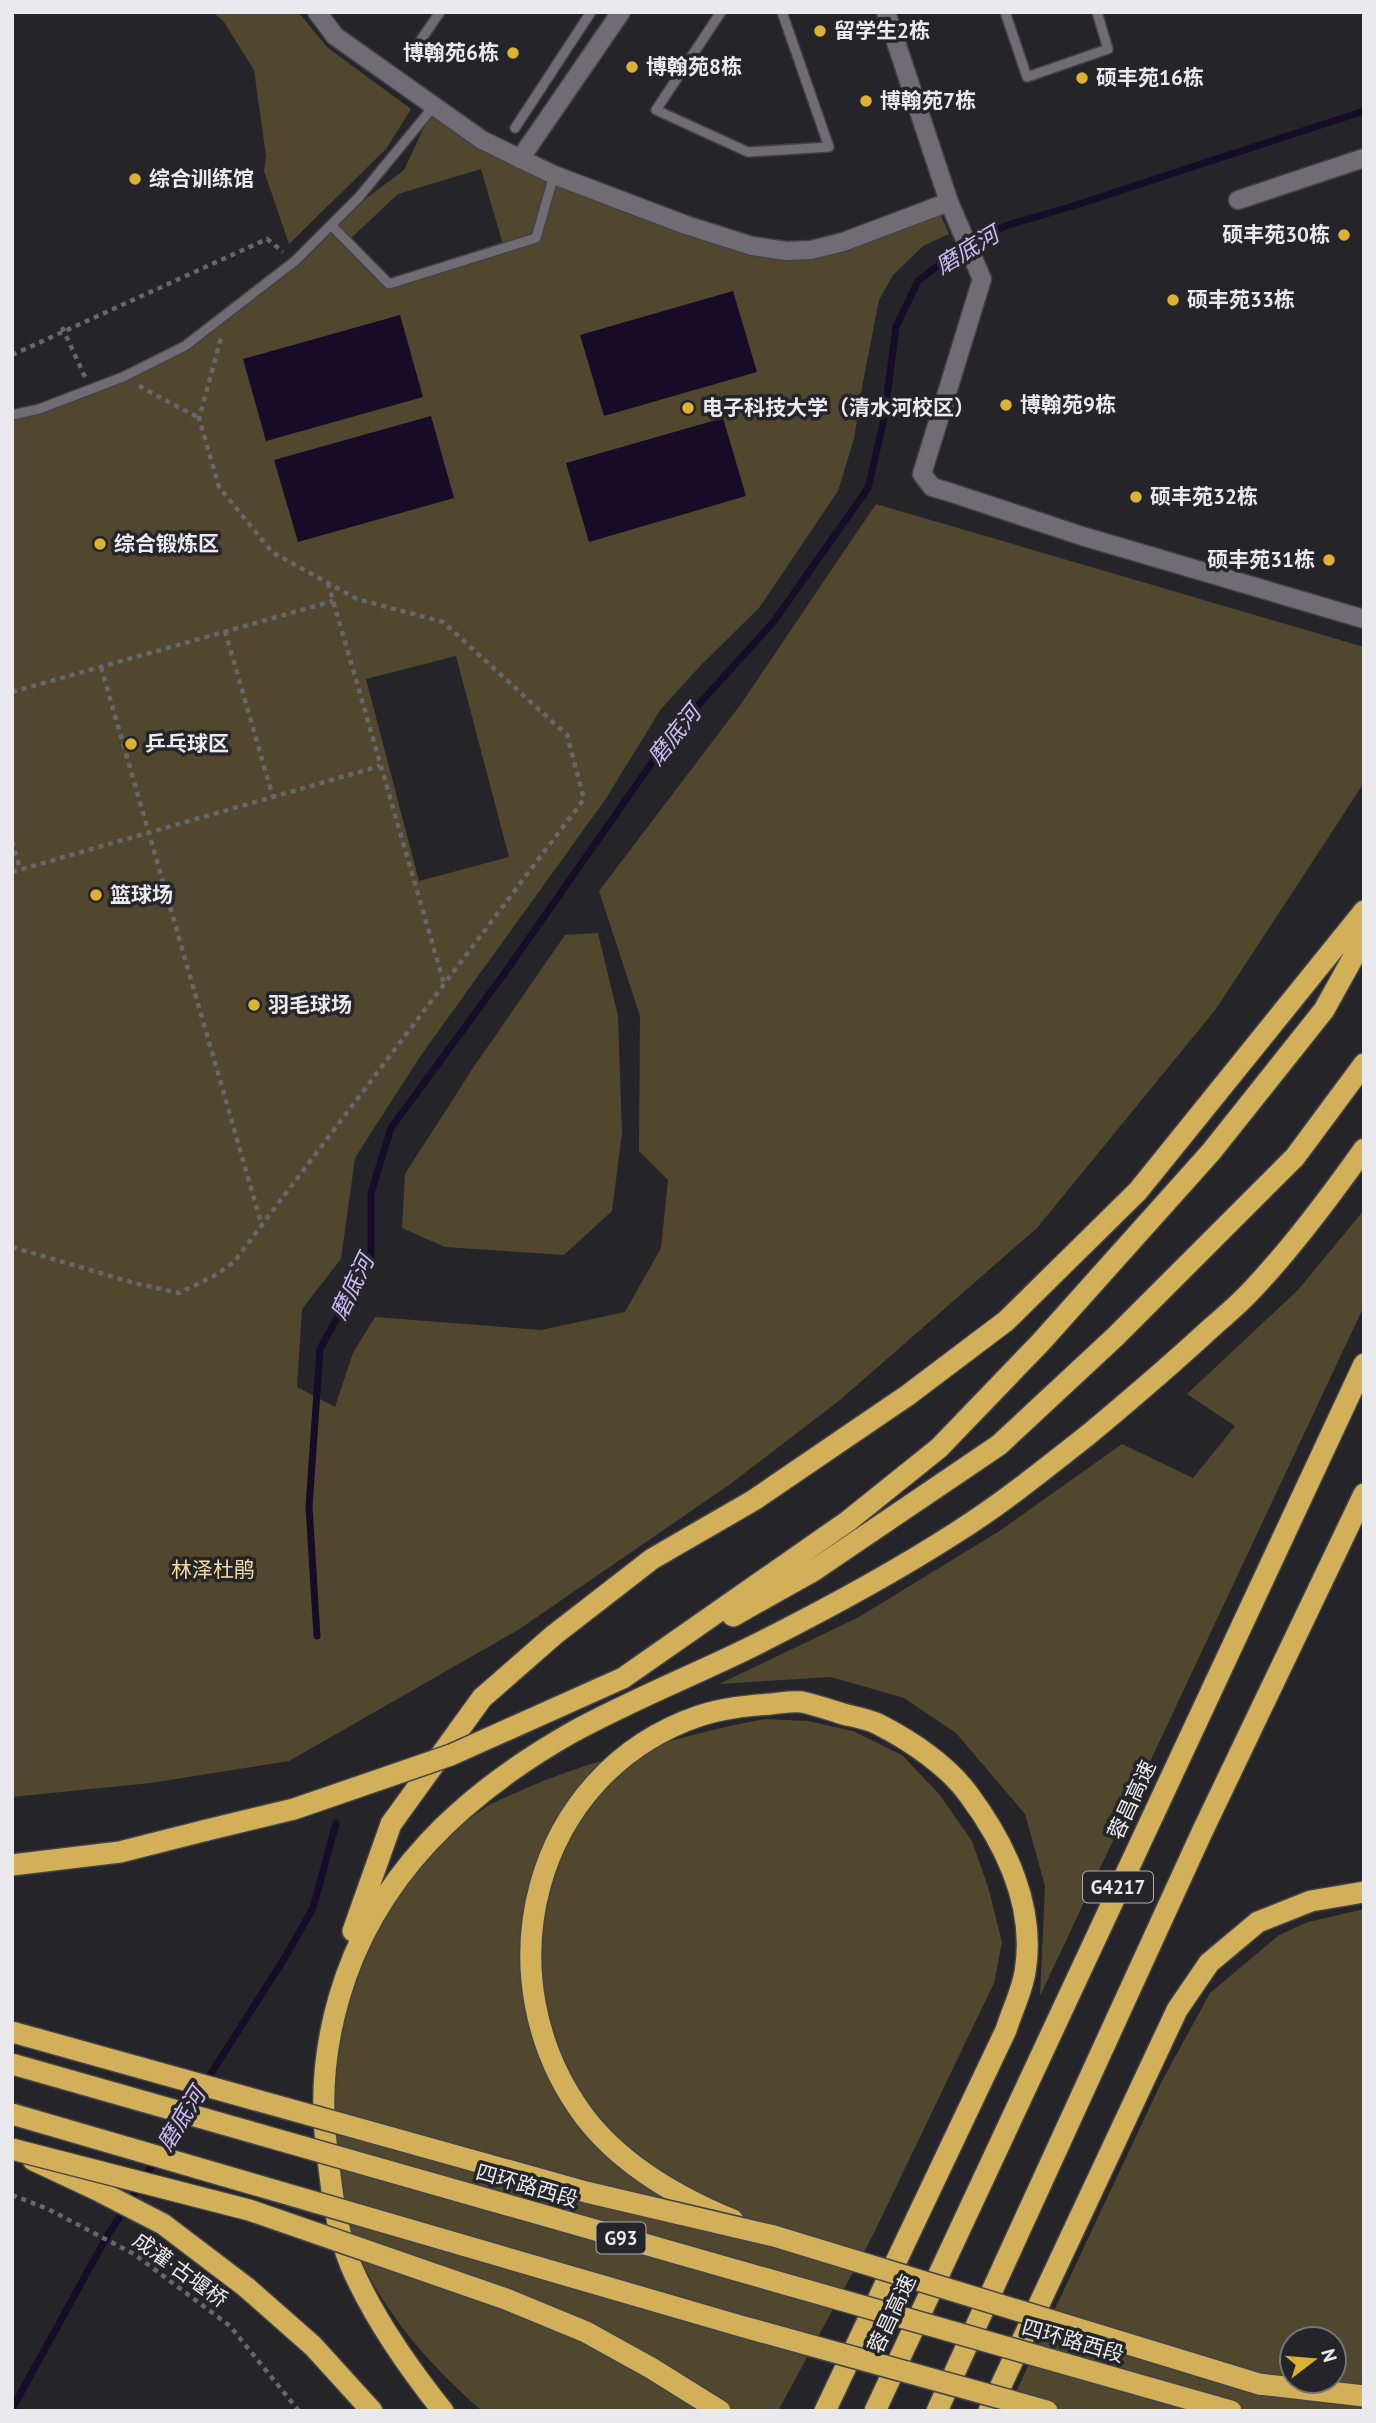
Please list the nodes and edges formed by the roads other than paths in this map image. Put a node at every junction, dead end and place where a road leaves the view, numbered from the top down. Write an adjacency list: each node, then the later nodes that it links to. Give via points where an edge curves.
1 (317, 12): 11 (street, via 335,36)
2 (440, 12): 10 (lane)
3 (591, 12): 12 (lane)
4 (621, 12): 14 (street)
5 (721, 12): 6 (lane, via 656,110 748,152 829,147)
6 (782, 12)
7 (886, 12): 17 (street)
8 (1005, 12): 9 (lane, via 1027,77 1108,49)
9 (1097, 12)
10 (418, 44)
11 (435, 106): 14 (street, via 482,140); 18 (lane)
12 (515, 128)
13 (1364, 158): 16 (street)
14 (520, 159): 15 (street)
15 (554, 174): 17 (street, via 686,225 752,246 786,251 843,242); 18 (lane, via 536,238 389,284)
16 (1238, 200)
17 (952, 209): 20 (street, via 982,279 922,474 933,487)
18 (331, 225): 19 (lane, via 295,261 185,346 123,377)
19 (12, 415)
20 (1364, 619)
21 (1364, 911): 30 (highway, via 1138,1191 1006,1321 908,1395 754,1500 652,1559 482,1698 391,1824 354,1928)
22 (1364, 938): 27 (highway, via 1324,1010 1211,1152 939,1448 848,1521)
23 (1364, 1064): 27 (highway, via 1295,1157 999,1445 813,1571)
24 (1364, 1149): 30 (highway, via 1251,1291 1152,1383 981,1516 832,1604 570,1734 464,1807 421,1848 371,1918 348,1968)
25 (1364, 1364): 42 (highway, 蓉昌高速 / G4217)
26 (1364, 1494): 43 (highway, G4217, via 1203,1830)
27 (623, 1678): 28 (highway, bridge, via 451,1755 294,1808 120,1852)
28 (12, 1865)
29 (1364, 1892): 44 (highway, via 1311,1901 1258,1922 1209,1963 1177,2010)
30 (332, 2025): 39 (highway, via 323,2109 329,2170 346,2250 396,2349)
31 (12, 2032): 35 (highway, bridge, via 586,2192)
32 (12, 2064): 46 (highway, 四环路西段 / G93, bridge)
33 (12, 2114): 45 (highway, G93, bridge)
34 (12, 2150): 38 (highway, bridge, via 163,2224 313,2346); 40 (highway, bridge, via 248,2210 506,2299 586,2332)
35 (774, 2236): 36 (highway, bridge); 41 (highway, bridge, via 693,2203 652,2179 584,2116 558,2074 540,2029 530,1984 530,1936 552,1848 595,1784 626,1755 672,1725 721,1709 799,1702 877,1723 957,1779 989,1822 1016,1878 1028,1935 1025,1973 1006,2030)
36 (1259, 2384): 37 (highway); 47 (highway)
37 (1364, 2396)
38 (372, 2411)
39 (443, 2411)
40 (720, 2411)
41 (825, 2411)
42 (874, 2411)
43 (937, 2411)
44 (989, 2411)
45 (1046, 2411)
46 (1231, 2411)
47 (1360, 2411)

